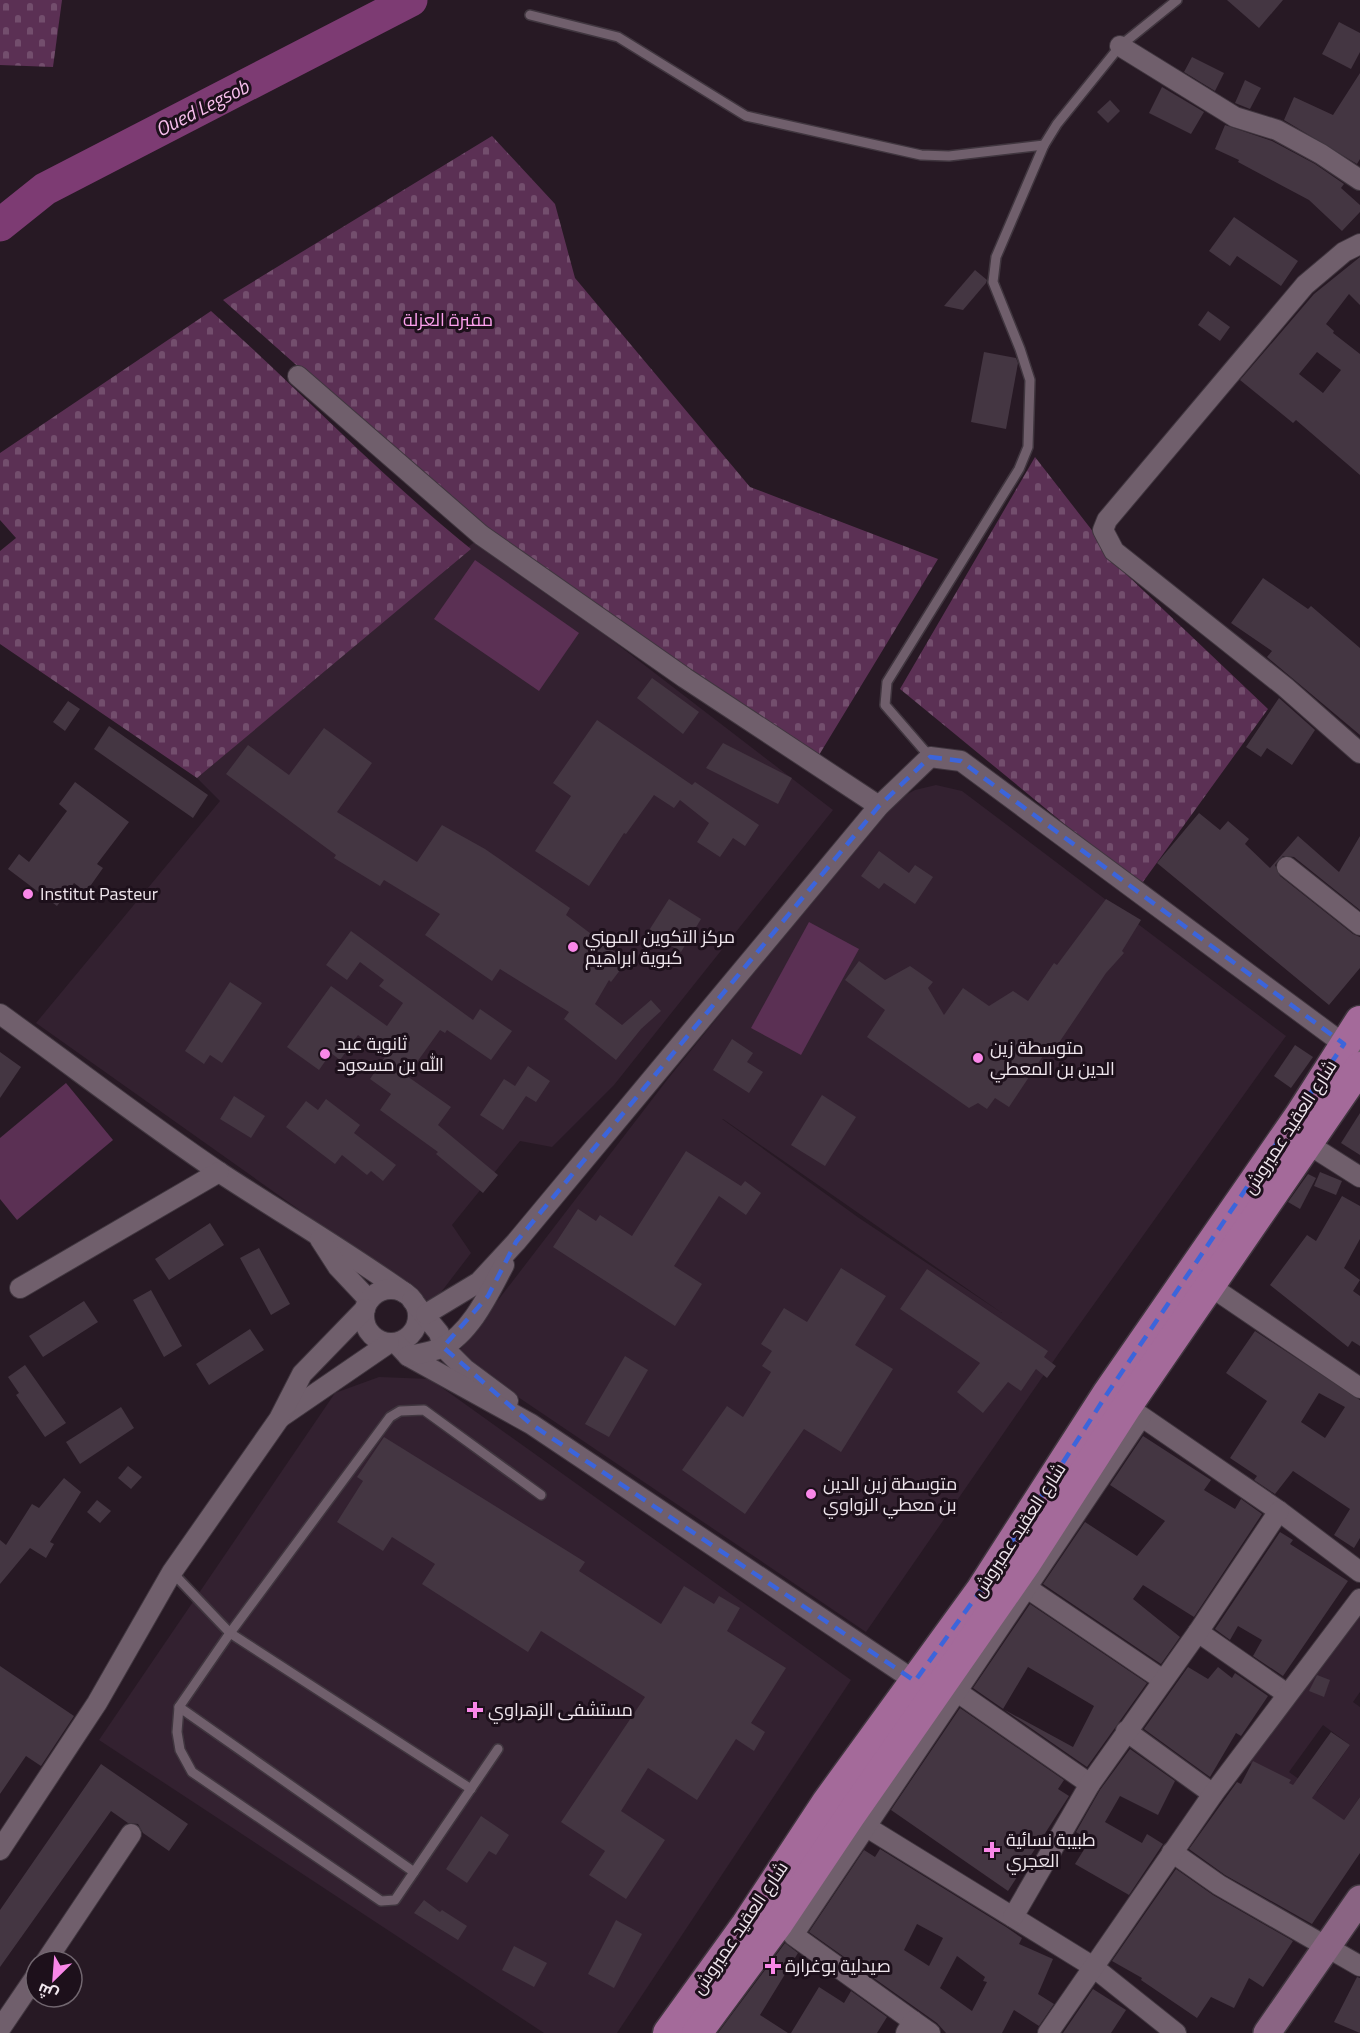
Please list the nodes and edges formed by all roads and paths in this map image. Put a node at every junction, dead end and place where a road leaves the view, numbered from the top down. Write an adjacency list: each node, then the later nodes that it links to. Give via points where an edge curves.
1 (1177, 0): 3 (lane)
2 (530, 15): 4 (lane, via 618,37 746,116 921,155 949,156)
3 (1120, 46): 4 (lane); 5 (street, via 1235,117 1277,130)
4 (1044, 145): 9 (lane, via 996,257 993,282 1030,380 1028,447 1019,470 887,682 885,705)
5 (1360, 180)
6 (1360, 244): 8 (street, via 1344,252 1305,285 1107,520 1103,530 1114,552 1276,680)
7 (298, 376): 10 (street, via 481,535 685,678)
8 (1360, 753)
9 (930, 757): 10 (street); 14 (street, via 961,761)
10 (879, 806): 19 (street)
11 (1287, 867): 12 (street)
12 (1360, 925)
13 (0, 1014): 16 (street)
14 (1356, 1047): 15 (main road, شارع العقيد عميروش); 28 (main road, شارع العقيد عميروش, via 1217,1237)
15 (1308, 1144): 17 (street); 20 (main road, شارع العقيد عميروش)
16 (219, 1172): 18 (street); 21 (street)
17 (1360, 1177)
18 (318, 1237): 22 (street, via 350,1254); 23 (street)
19 (516, 1242): 24 (street, via 479,1282); 26 (street, via 488,1296 457,1336)
20 (1210, 1286): 27 (street); 28 (main road, شارع العقيد عميروش)
21 (20, 1288)
22 (409, 1296): 23 (street, via 390,1289); 24 (street); 25 (street, via 418,1317 416,1326)
23 (367, 1304): 25 (street, via 364,1317 369,1332); 29 (street, via 302,1374)
24 (426, 1314): 26 (street)
25 (398, 1347): 26 (street); 29 (street); 30 (street)
26 (443, 1347): 30 (street)
27 (1360, 1388)
28 (1125, 1405): 32 (street); 35 (street); 40 (main road, شارع العقيد عميروش, via 1026,1563)
29 (279, 1419): 33 (street)
30 (531, 1424): 40 (street)
31 (541, 1495): 38 (lane, via 424,1410 400,1411 390,1417)
32 (1279, 1511): 34 (street); 37 (street)
33 (172, 1572): 38 (lane); 50 (street, via 98,1703)
34 (1360, 1572)
35 (1027, 1588): 39 (street); 40 (street)
36 (1360, 1599): 41 (street)
37 (1198, 1632): 39 (street); 41 (street)
38 (230, 1633): 42 (lane); 46 (lane)
39 (1162, 1680): 43 (street)
40 (937, 1686): 45 (street); 48 (main road, شارع العقيد عميروش)
41 (1287, 1694): 47 (street)
42 (179, 1707): 52 (lane); 52 (lane, via 180,1750 192,1772 381,1901 395,1900)
43 (1126, 1731): 45 (street); 47 (street)
44 (498, 1749): 46 (lane)
45 (1090, 1784): 54 (street)
46 (471, 1789): 52 (lane)
47 (1213, 1794): 51 (street)
48 (848, 1815): 54 (street); 55 (main road, شارع العقيد عميروش); 63 (main road, شارع العقيد عميروش, via 746,1925)
49 (131, 1834): 57 (street)
50 (0, 1850)
51 (1172, 1852): 56 (street, via 1220,1885); 58 (street)
52 (414, 1872)
53 (1360, 1899): 56 (street)
54 (1013, 1917): 58 (street)
55 (786, 1928): 61 (street); 64 (main road, شارع العقيد عميروش)
56 (1326, 1945): 59 (street); 68 (street)
57 (54, 1949)
58 (1092, 1966): 66 (street); 67 (street)
59 (1360, 1966)
60 (24, 1994): 62 (street)
61 (909, 2027): 65 (street)
62 (0, 2029)
63 (668, 2033)
64 (697, 2033)
65 (930, 2033)
66 (1048, 2033)
67 (1176, 2033)
68 (1267, 2033)

